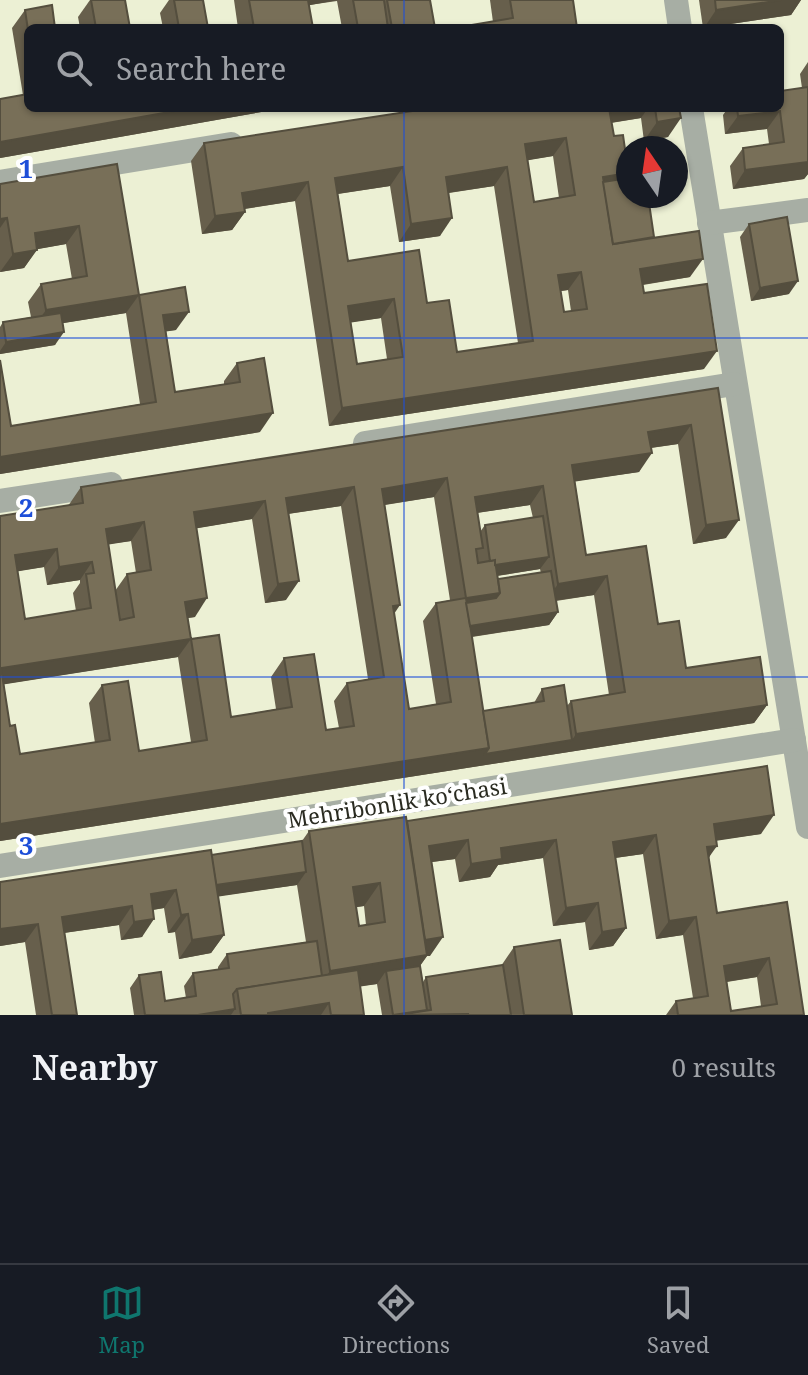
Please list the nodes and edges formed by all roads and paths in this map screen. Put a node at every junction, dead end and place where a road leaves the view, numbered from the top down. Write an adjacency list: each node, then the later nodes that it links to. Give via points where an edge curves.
1 (676, 0): 2 (street)
2 (679, 24)
3 (692, 112): 7 (street)
4 (249, 141): 5 (street)
5 (0, 182)
6 (808, 210): 7 (street)
7 (709, 223): 8 (street)
8 (734, 384): 9 (street); 12 (street)
9 (343, 446)
10 (141, 479): 11 (street)
11 (0, 501)
12 (794, 740): 13 (street); 14 (street, Mehribonlik koʻchasi)
13 (808, 827)
14 (0, 866)

